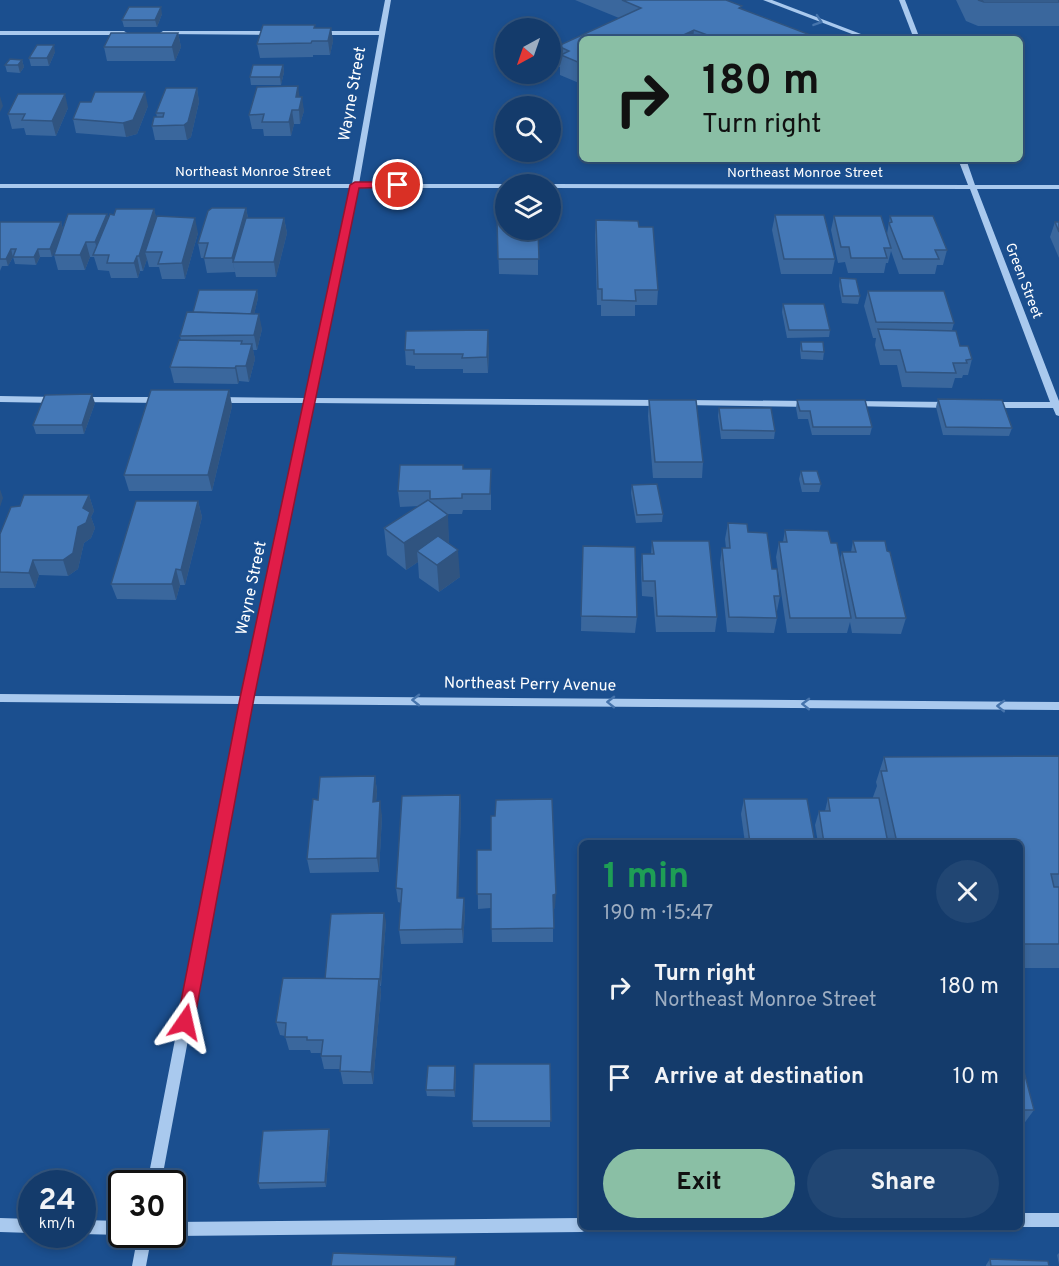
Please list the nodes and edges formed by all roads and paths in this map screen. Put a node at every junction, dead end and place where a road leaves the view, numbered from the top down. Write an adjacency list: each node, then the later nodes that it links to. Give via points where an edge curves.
1 (388, 0): 9 (street, Wayne Street)
2 (766, 0): 10 (street, one-way to 10)
3 (902, 0): 11 (street)
4 (0, 33): 5 (street)
5 (131, 33)
6 (155, 33): 7 (street)
7 (286, 33)
8 (310, 33): 9 (street)
9 (382, 33): 13 (street, Wayne Street)
10 (863, 36)
11 (916, 36)
12 (963, 162): 17 (street, Green Street)
13 (355, 185): 14 (street, Northeast Monroe Street); 15 (street, Northeast Monroe Street); 22 (street, Wayne Street)
14 (0, 186)
15 (495, 186)
16 (561, 186): 17 (street, Northeast Monroe Street)
17 (973, 187): 18 (street, Northeast Monroe Street); 27 (street, Green Street)
18 (1059, 187)
19 (0, 399): 20 (street)
20 (167, 400)
21 (203, 400): 22 (street)
22 (310, 401): 23 (street); 29 (street, Wayne Street)
23 (819, 404)
24 (843, 404): 25 (street)
25 (961, 405)
26 (985, 405): 27 (street)
27 (1058, 408)
28 (0, 698): 29 (street, Northeast Perry Avenue)
29 (247, 698): 30 (street, Northeast Perry Avenue, one-way to 29); 31 (street, Wayne Street)
30 (1059, 706)
31 (157, 1170)
32 (1023, 1220): 33 (street)
33 (1059, 1220)
34 (0, 1225): 36 (street)
35 (579, 1225): 37 (street)
36 (18, 1226)
37 (186, 1228)
38 (142, 1248): 39 (street)
39 (139, 1266)

